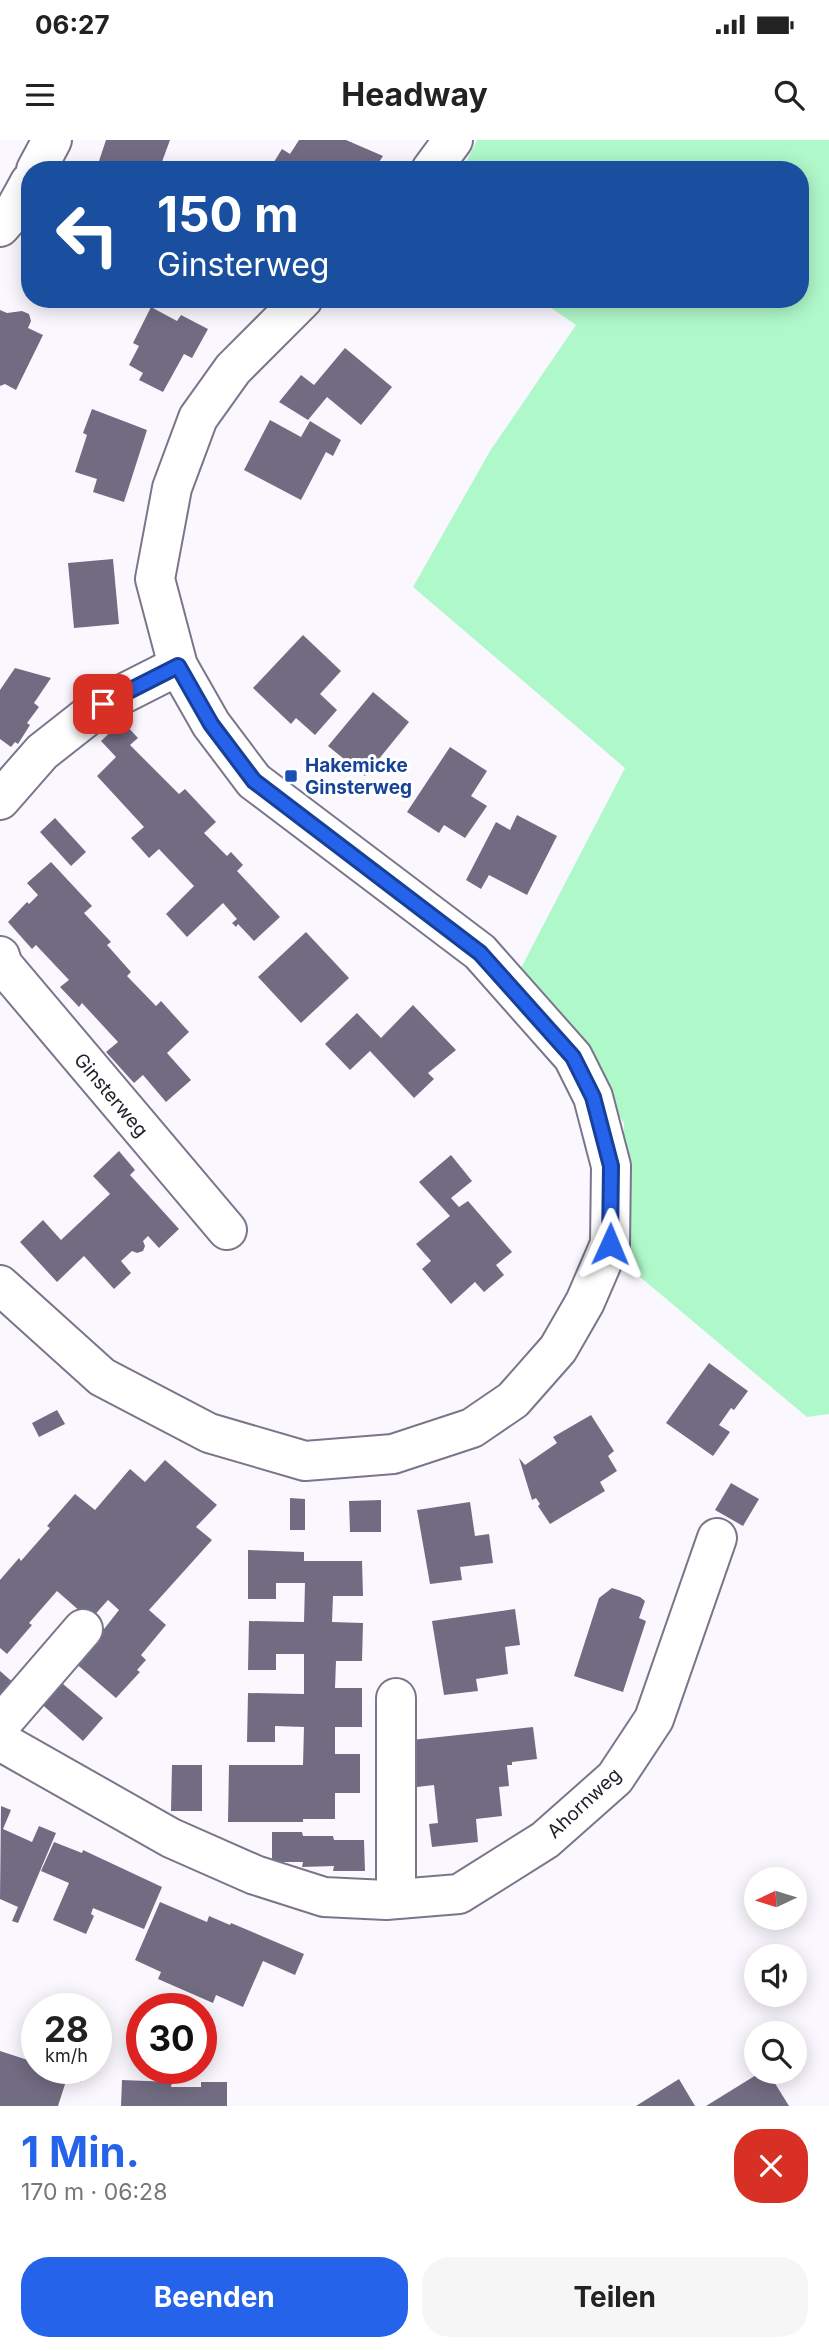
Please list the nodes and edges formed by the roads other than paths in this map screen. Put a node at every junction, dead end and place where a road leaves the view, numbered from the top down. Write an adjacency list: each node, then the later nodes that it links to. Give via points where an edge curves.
1 (52, 140): 3 (street)
2 (453, 140): 4 (street)
3 (41, 161)
4 (438, 161)
5 (21, 198): 6 (street)
6 (0, 227)
7 (294, 308): 8 (street, via 233,369 198,418 172,488 155,579)
8 (178, 666): 9 (street, via 103,704 41,752); 12 (street, via 211,724 254,781 480,953 573,1057 593,1097 611,1166 610,1244 558,1349 513,1400 472,1428 393,1454 305,1461 209,1433 102,1377)
9 (0, 800)
10 (0, 956): 11 (street, Ginsterweg)
11 (227, 1230)
12 (0, 1285)
13 (717, 1538): 18 (street, Ahornweg, via 654,1719 615,1779 545,1840 459,1894)
14 (83, 1629): 16 (street)
15 (396, 1698): 18 (street)
16 (0, 1725)
17 (0, 1741): 18 (street, Ahornweg, via 172,1838 255,1875 324,1897)
18 (397, 1899)

